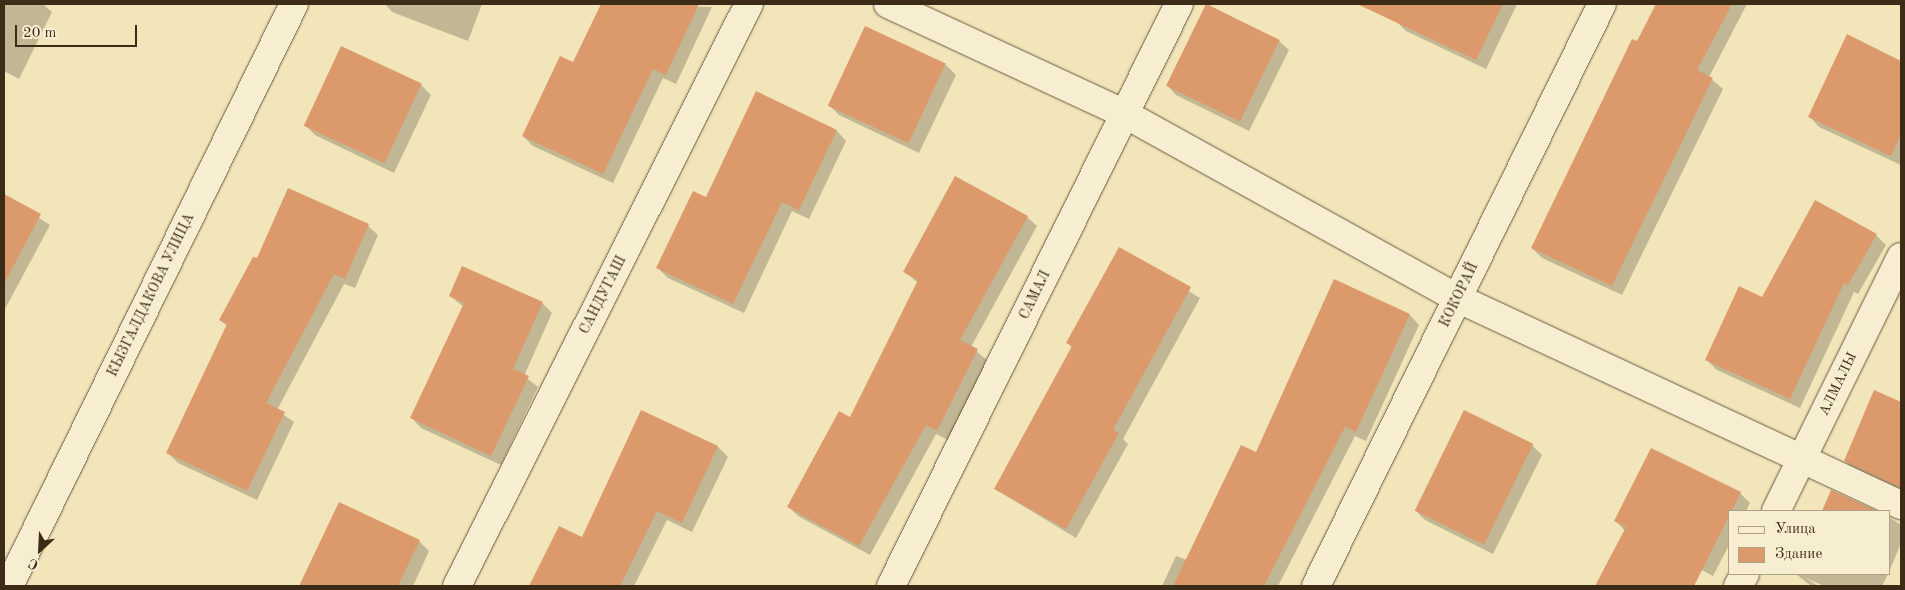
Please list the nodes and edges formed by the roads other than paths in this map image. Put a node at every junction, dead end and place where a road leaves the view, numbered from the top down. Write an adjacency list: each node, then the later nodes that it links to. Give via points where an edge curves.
1 (294, 4): 13 (street, КЫЗГАЛДАКОВА УЛИЦА)
2 (749, 4): 14 (street, САНДУГАШ)
3 (888, 4): 6 (street)
4 (1179, 4): 6 (street, САМАЛ)
5 (1602, 4): 8 (street, КОКОРАЙ)
6 (1125, 114): 8 (street); 15 (street, САМАЛ)
7 (1901, 257): 9 (street, АЛМАЛЫ)
8 (1457, 298): 9 (street); 16 (street, КОКОРАЙ)
9 (1801, 459): 10 (street); 11 (street, АЛМАЛЫ)
10 (1901, 505)
11 (1776, 510)
12 (1744, 575): 17 (street)
13 (8, 586)
14 (457, 586)
15 (891, 586)
16 (1316, 586)
17 (1738, 586)

